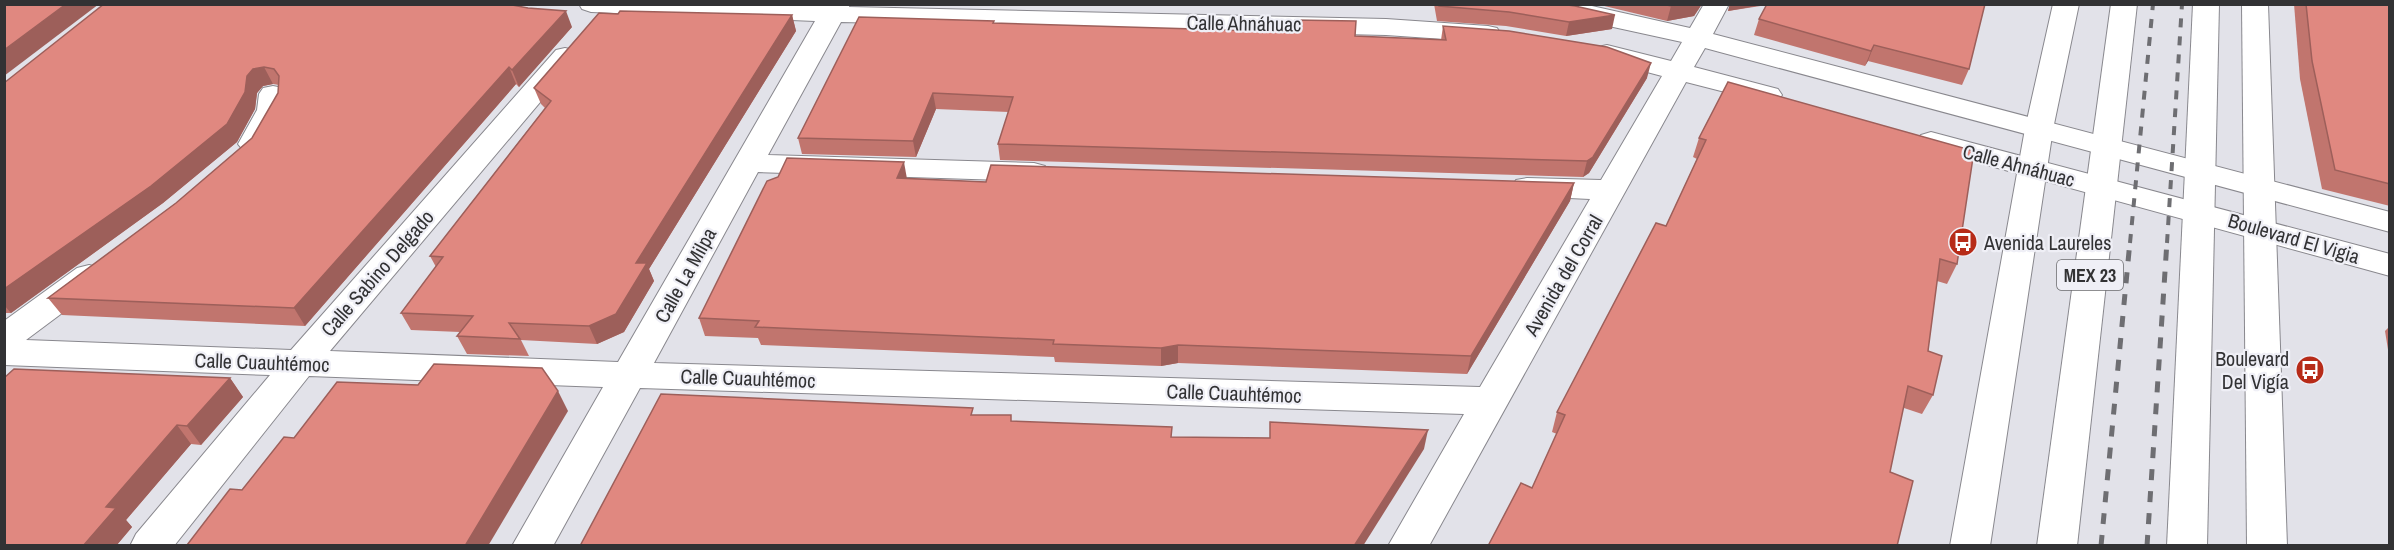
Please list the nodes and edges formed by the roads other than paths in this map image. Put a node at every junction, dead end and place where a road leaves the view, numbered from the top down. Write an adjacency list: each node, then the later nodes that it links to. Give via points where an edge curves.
1 (1513, 4): 10 (street, Calle Ahnáhuac, via 1572,10)
2 (1717, 4): 10 (street, Avenida del Corral)
3 (2066, 4): 15 (street)
4 (2124, 4): 17 (street, MEX 23)
5 (2206, 4): 21 (street)
6 (2255, 4): 24 (street)
7 (603, 5): 8 (street, Calle Ahnáhuac); 34 (street, Calle Sabino Delgado)
8 (835, 9): 9 (street, Calle Ahnáhuac, via 1386,27); 19 (street, Calle La Milpa)
9 (1517, 37)
10 (1698, 39): 12 (street, Avenida del Corral); 15 (street, Calle Ahnáhuac)
11 (1586, 49): 12 (street)
12 (1680, 70): 14 (street); 26 (street, Avenida del Corral)
13 (273, 94): 18 (street, via 271,110 251,148)
14 (1796, 103)
15 (2039, 129): 17 (street, Calle Ahnáhuac); 20 (street)
16 (1911, 135): 20 (street, Calle Ahnáhuac)
17 (2106, 146): 21 (street, Calle Ahnáhuac); 23 (street, MEX 23)
18 (234, 162)
19 (748, 163): 22 (street); 35 (street, Calle La Milpa)
20 (2033, 168): 23 (street, Calle Ahnáhuac); 40 (street)
21 (2200, 171): 24 (street, Boulevard El Vigia); 27 (street)
22 (1056, 173)
23 (2101, 186): 27 (street, Calle Ahnáhuac); 41 (street, MEX 23)
24 (2258, 186): 28 (street, Boulevard El Vigia); 29 (street)
25 (1505, 187): 26 (street)
26 (1612, 190): 36 (street, Avenida del Corral)
27 (2199, 212): 29 (street, Boulevard El Vigia); 42 (street)
28 (2390, 222)
29 (2258, 228): 31 (street, Boulevard El Vigia); 43 (street)
30 (108, 261): 32 (street)
31 (2390, 265)
32 (4, 339)
33 (4, 352): 34 (street, Calle Cuauhtémoc)
34 (300, 363): 35 (street, Calle Cuauhtémoc); 37 (street, Calle Sabino Delgado)
35 (629, 375): 36 (street, Calle Cuauhtémoc); 38 (street, Calle La Milpa)
36 (1491, 401): 39 (street, Avenida del Corral)
37 (150, 546)
38 (532, 546)
39 (1408, 546)
40 (1970, 546)
41 (2057, 546)
42 (2187, 546)
43 (2267, 546)

